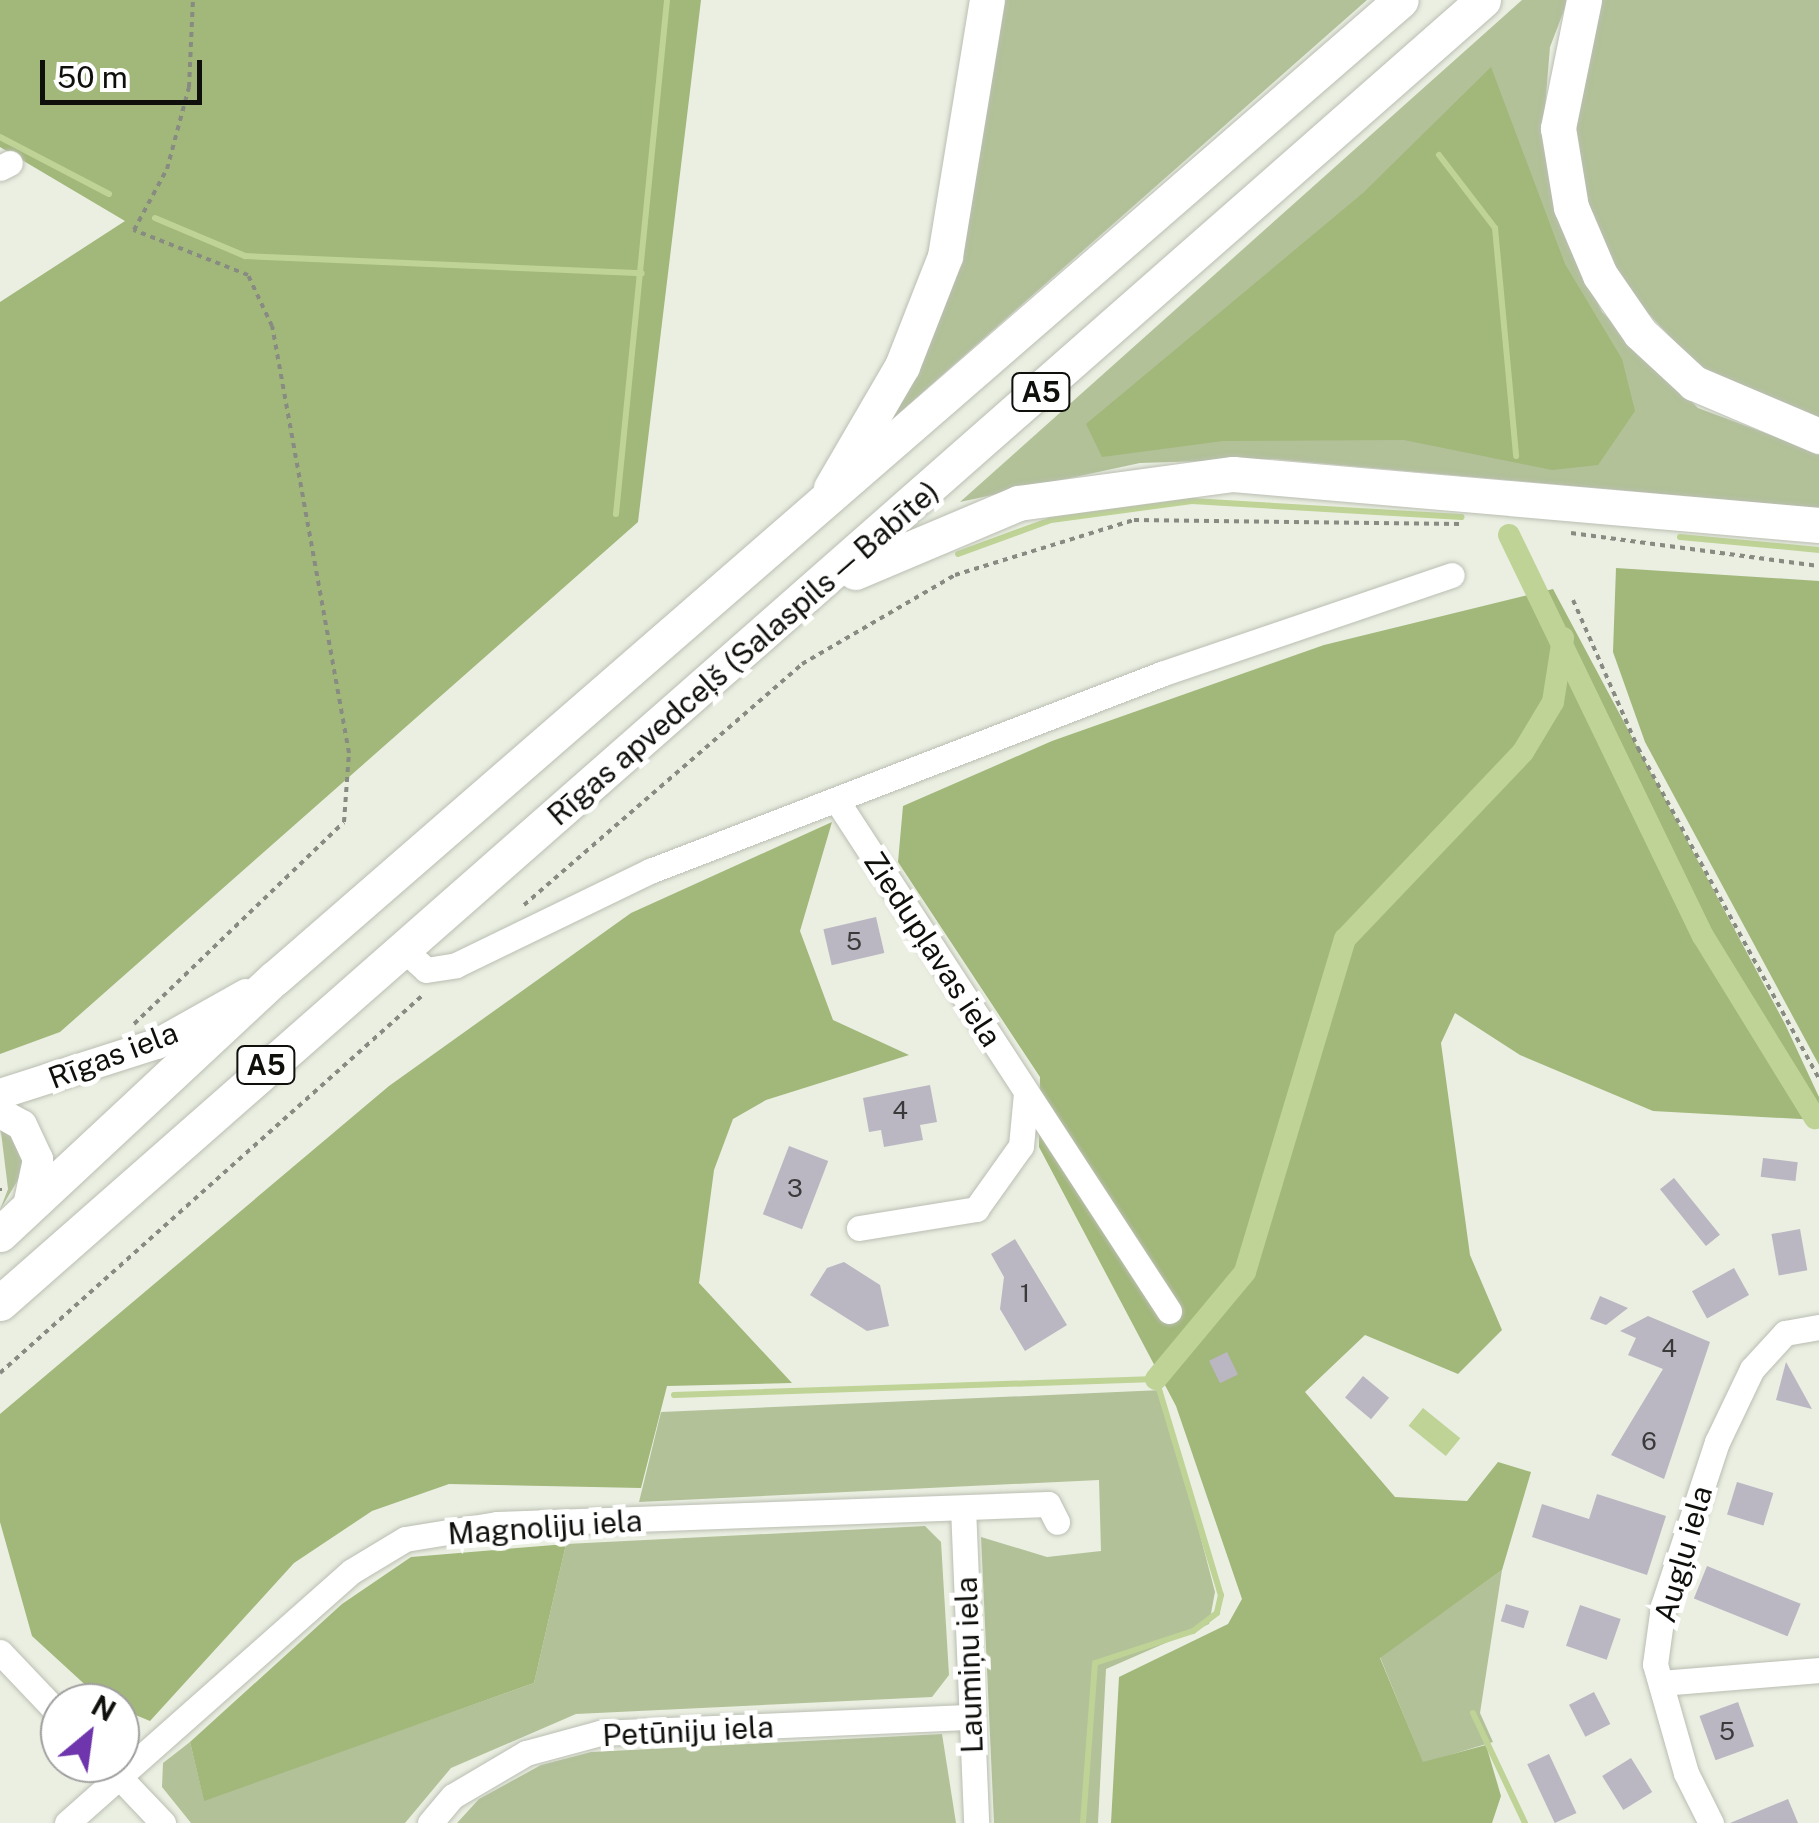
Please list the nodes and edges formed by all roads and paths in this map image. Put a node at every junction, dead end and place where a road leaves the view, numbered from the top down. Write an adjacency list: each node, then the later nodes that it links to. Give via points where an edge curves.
1 (194, 0): 15 (path, via 189,87 167,170 134,230 248,274 272,326 349,752 344,822 165,987)
2 (987, 0): 7 (highway, via 945,256 902,366)
3 (1401, 0): 7 (highway, Rīgas apvedceļš (Salaspils — Babīte) / A5)
4 (1483, 0): 10 (highway, Rīgas apvedceļš (Salaspils — Babīte) / A5)
5 (1584, 0): 6 (highway, via 1569,38 1558,128 1570,206 1600,276 1640,332 1694,382)
6 (1819, 436)
7 (815, 514): 14 (highway, Rīgas apvedceļš (Salaspils — Babīte) / A5)
8 (1819, 525): 10 (highway, via 1232,474 1018,502)
9 (1452, 574): 12 (street, via 1161,674)
10 (826, 584): 13 (highway, Rīgas apvedceļš (Salaspils — Babīte) / A5)
11 (1573, 600): 16 (path, via 1638,748)
12 (839, 804): 13 (street, via 650,871 456,965 426,970); 17 (street, Ziedupļavas iela)
13 (403, 949): 23 (highway, Rīgas apvedceļš (Salaspils — Babīte) / A5)
14 (275, 978): 15 (main road, Rīgas iela); 20 (highway, Rīgas apvedceļš (Salaspils — Babīte) / A5)
15 (100, 1067): 18 (main road, Rīgas iela)
16 (1819, 1078)
17 (1026, 1093): 21 (street, via 1020,1146 976,1209); 24 (street, Ziedupļavas iela)
18 (0, 1094)
19 (0, 1113): 20 (main road, via 22,1125 38,1159)
20 (9, 1195): 22 (highway, Rīgas apvedceļš (Salaspils — Babīte) / A5)
21 (859, 1228)
22 (0, 1234)
23 (0, 1304)
24 (1169, 1311)
25 (1819, 1327): 30 (street, Augļu iela, via 1766,1347 1717,1442 1663,1606)
26 (963, 1508): 27 (street, Magnoliju iela, via 1048,1504); 32 (street, Laumiņu iela); 33 (street, Magnoliju iela, via 497,1524 405,1539 352,1571)
27 (1057, 1522)
28 (0, 1652): 31 (street)
29 (1819, 1670): 30 (street)
30 (1661, 1683): 40 (street, Augļu iela)
31 (40, 1694)
32 (972, 1717): 38 (street, Petūniju iela, via 600,1733 526,1753 452,1796); 39 (street, Laumiņu iela)
33 (140, 1748)
34 (102, 1783): 36 (street, Magnoliju iela)
35 (125, 1783): 37 (street)
36 (66, 1823)
37 (163, 1823)
38 (430, 1823)
39 (976, 1823)
40 (1711, 1823)

